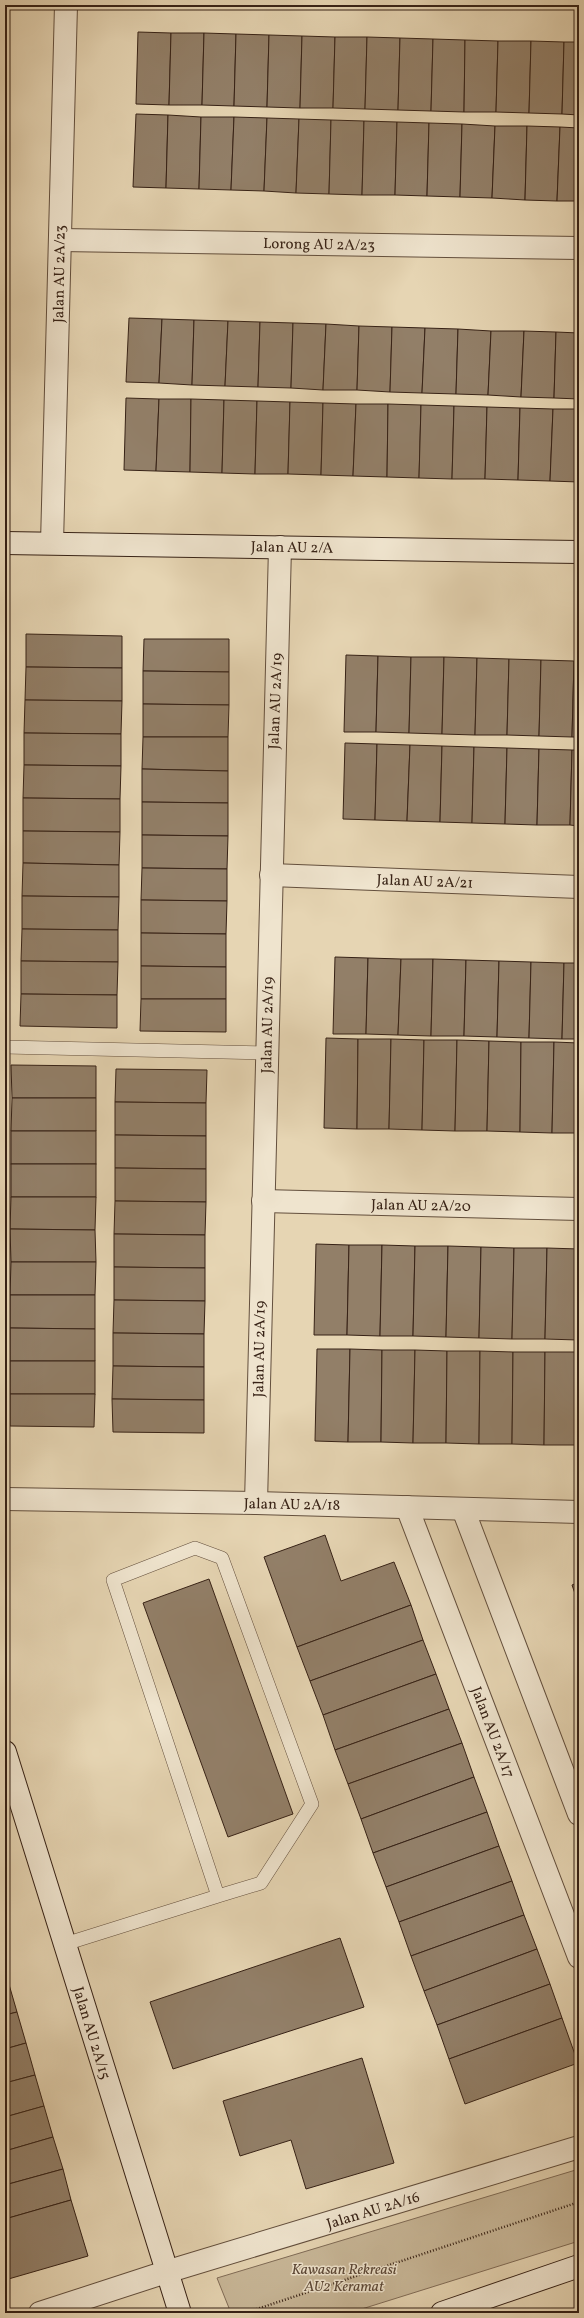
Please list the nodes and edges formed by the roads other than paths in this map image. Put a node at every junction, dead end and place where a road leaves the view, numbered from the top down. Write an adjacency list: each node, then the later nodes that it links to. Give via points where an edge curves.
1 (66, 5): 2 (street, Jalan AU 2A/23)
2 (60, 240): 3 (street, Lorong AU 2A/23); 5 (street, Jalan AU 2A/23)
3 (579, 248)
4 (5, 543): 5 (street, Jalan AU 2/A)
5 (52, 543): 6 (street, Jalan AU 2/A)
6 (280, 547): 7 (street, Jalan AU 2/A); 8 (street, Jalan AU 2A/19)
7 (579, 552)
8 (271, 874): 9 (street, Jalan AU 2A/21); 11 (street, Jalan AU 2A/19)
9 (579, 887)
10 (5, 1046): 11 (lane)
11 (267, 1053): 12 (street, Jalan AU 2A/19)
12 (263, 1201): 13 (street, Jalan AU 2A/20); 15 (street, Jalan AU 2A/19)
13 (579, 1209)
14 (5, 1499): 15 (street, Jalan AU 2A/18)
15 (256, 1503): 16 (street, Jalan AU 2A/18)
16 (406, 1507): 17 (street, Jalan AU 2A/18); 24 (street, Jalan AU 2A/17)
17 (463, 1509): 18 (street, Jalan AU 2A/18); 21 (street)
18 (579, 1512)
19 (5, 1752): 20 (street, Jalan AU 2A/15)
20 (11, 1792): 23 (street, Jalan AU 2A/15)
21 (579, 1814)
22 (218, 1896): 22 (lane, via 261,1883 312,1804 222,1558 195,1548 113,1580); 23 (lane)
23 (65, 1944): 27 (street, Jalan AU 2A/15)
24 (579, 1957)
25 (579, 2147): 27 (street, Jalan AU 2A/16)
26 (579, 2266): 30 (street)
27 (166, 2272): 28 (street, Jalan AU 2A/16); 29 (street, Jalan AU 2A/15)
28 (40, 2313)
29 (180, 2313)
30 (442, 2313)

